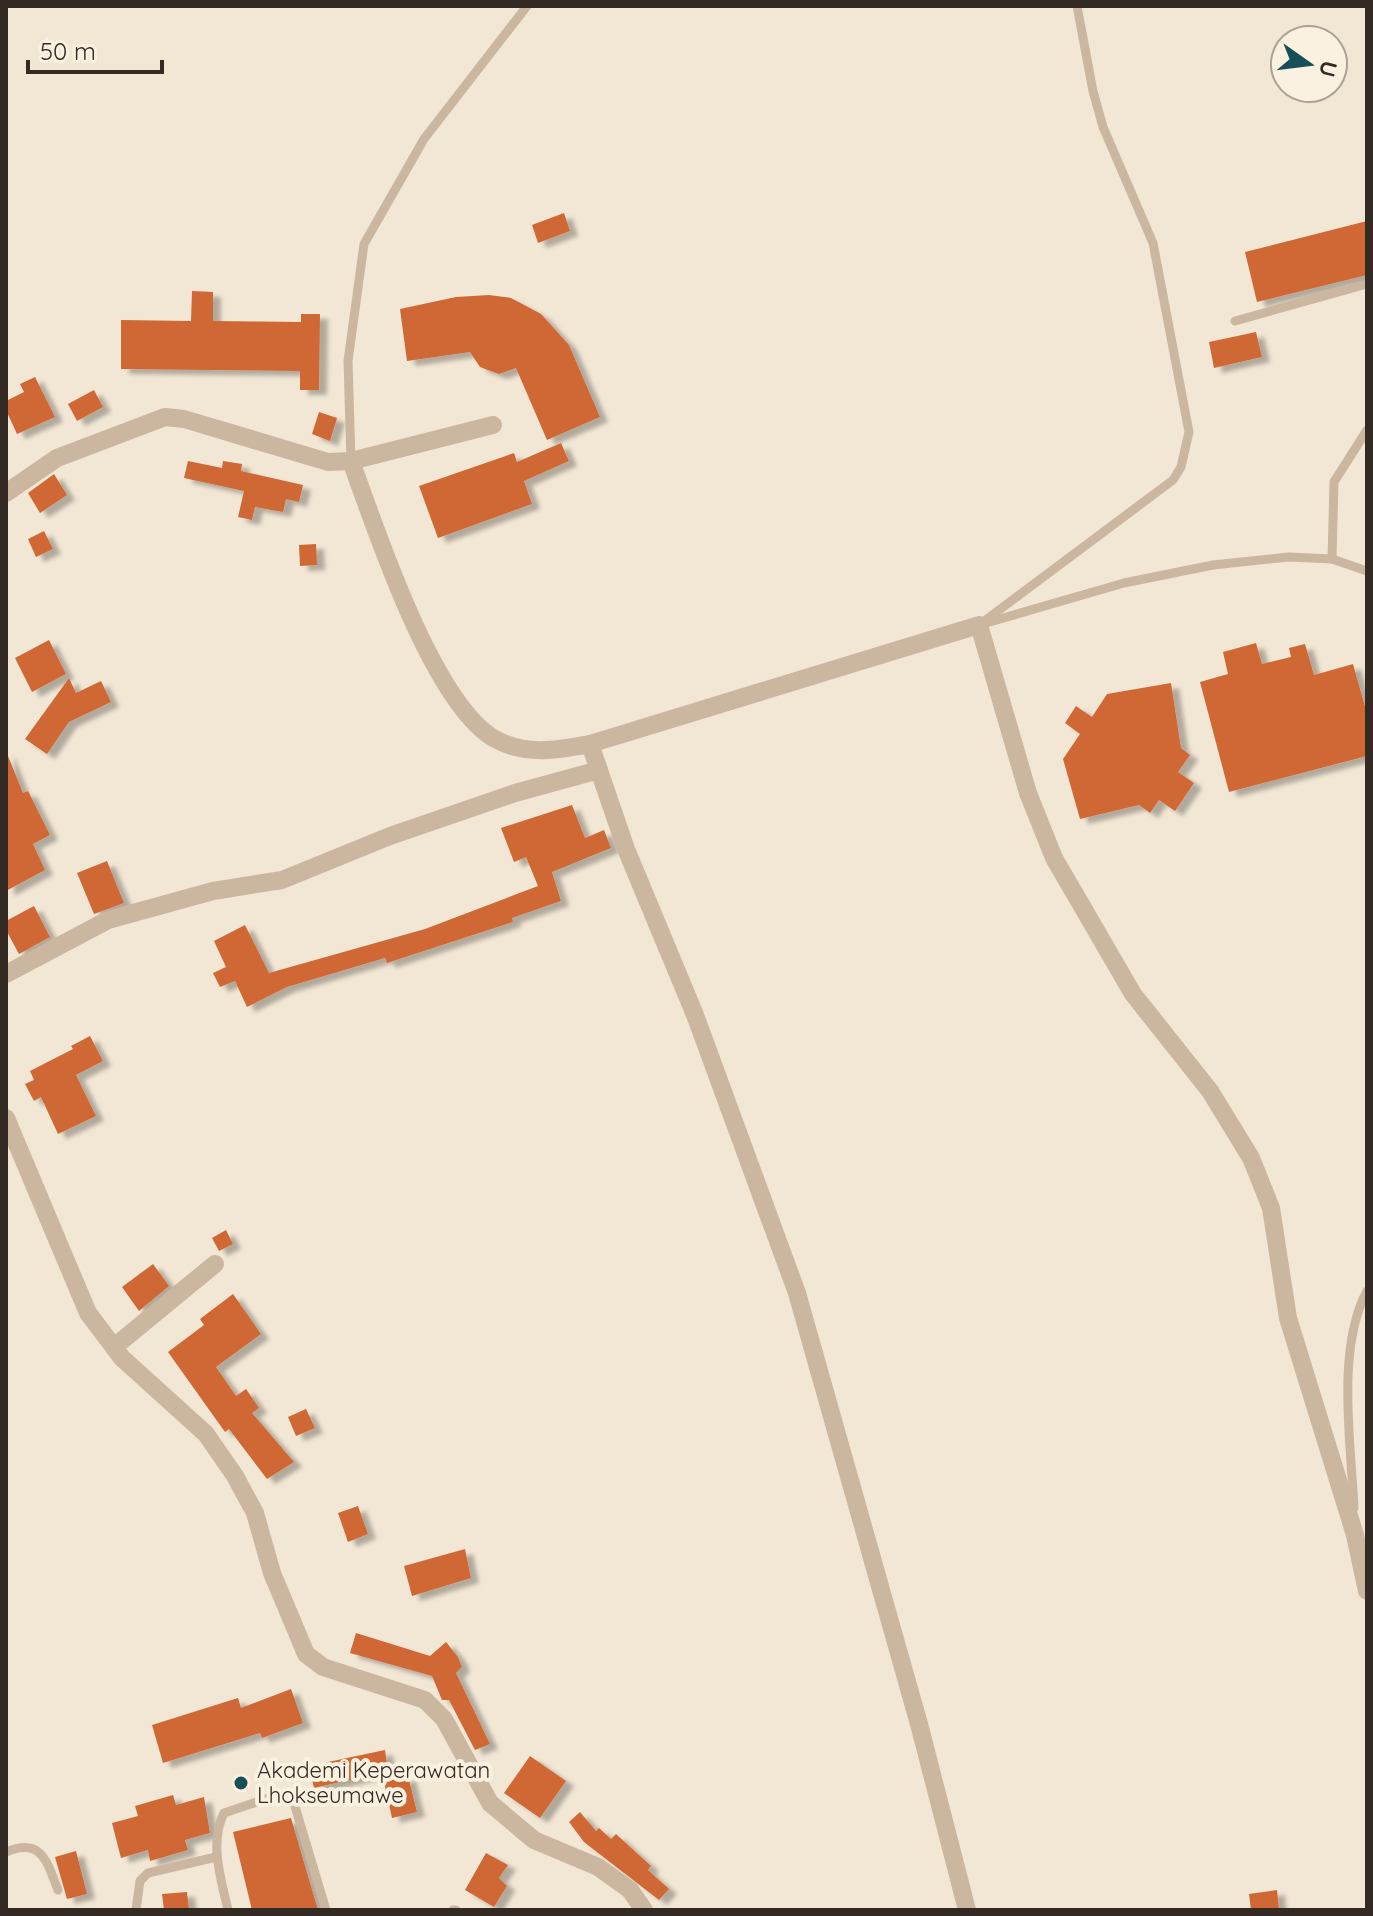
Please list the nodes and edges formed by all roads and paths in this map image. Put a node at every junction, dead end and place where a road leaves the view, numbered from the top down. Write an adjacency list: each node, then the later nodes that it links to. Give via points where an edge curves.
1 (527, 6): 7 (lane, via 424,139 364,244 348,361)
2 (1077, 6): 11 (lane, via 1103,127 1153,243 1189,432 1173,480)
3 (1367, 284): 4 (lane)
4 (1235, 321)
5 (493, 425): 7 (street)
6 (1367, 430): 9 (lane, via 1334,482)
7 (351, 461): 8 (street, via 328,462 165,417 57,458); 12 (street, via 398,589 455,701 476,726 523,750)
8 (6, 493)
9 (1332, 559): 10 (lane); 11 (lane, via 1289,557 1213,565 1124,583)
10 (1367, 571)
11 (979, 625): 12 (street); 19 (street, via 1028,793 1054,858 1133,994 1210,1091 1251,1158 1271,1208 1288,1318)
12 (590, 744): 13 (street)
13 (599, 770): 14 (street, via 390,836 282,880 213,891 108,920); 28 (street, via 797,1293)
14 (6, 974)
15 (6, 1118): 18 (street, via 88,1313)
16 (215, 1264): 18 (street)
17 (1367, 1291): 19 (lane, via 1353,1320 1349,1379)
18 (114, 1347): 27 (street, via 206,1434 235,1476 255,1513 272,1573 306,1654 323,1667 425,1700 444,1719 490,1803 534,1840 598,1867 630,1890)
19 (1355, 1535): 20 (street)
20 (1367, 1591)
21 (6, 1852): 23 (lane, via 18,1847 43,1855)
22 (216, 1857): 24 (lane, via 148,1873 140,1881); 25 (lane); 26 (lane, via 224,1813 278,1795 294,1803)
23 (58, 1890)
24 (136, 1910)
25 (228, 1910)
26 (326, 1910)
27 (644, 1910)
28 (967, 1910)

